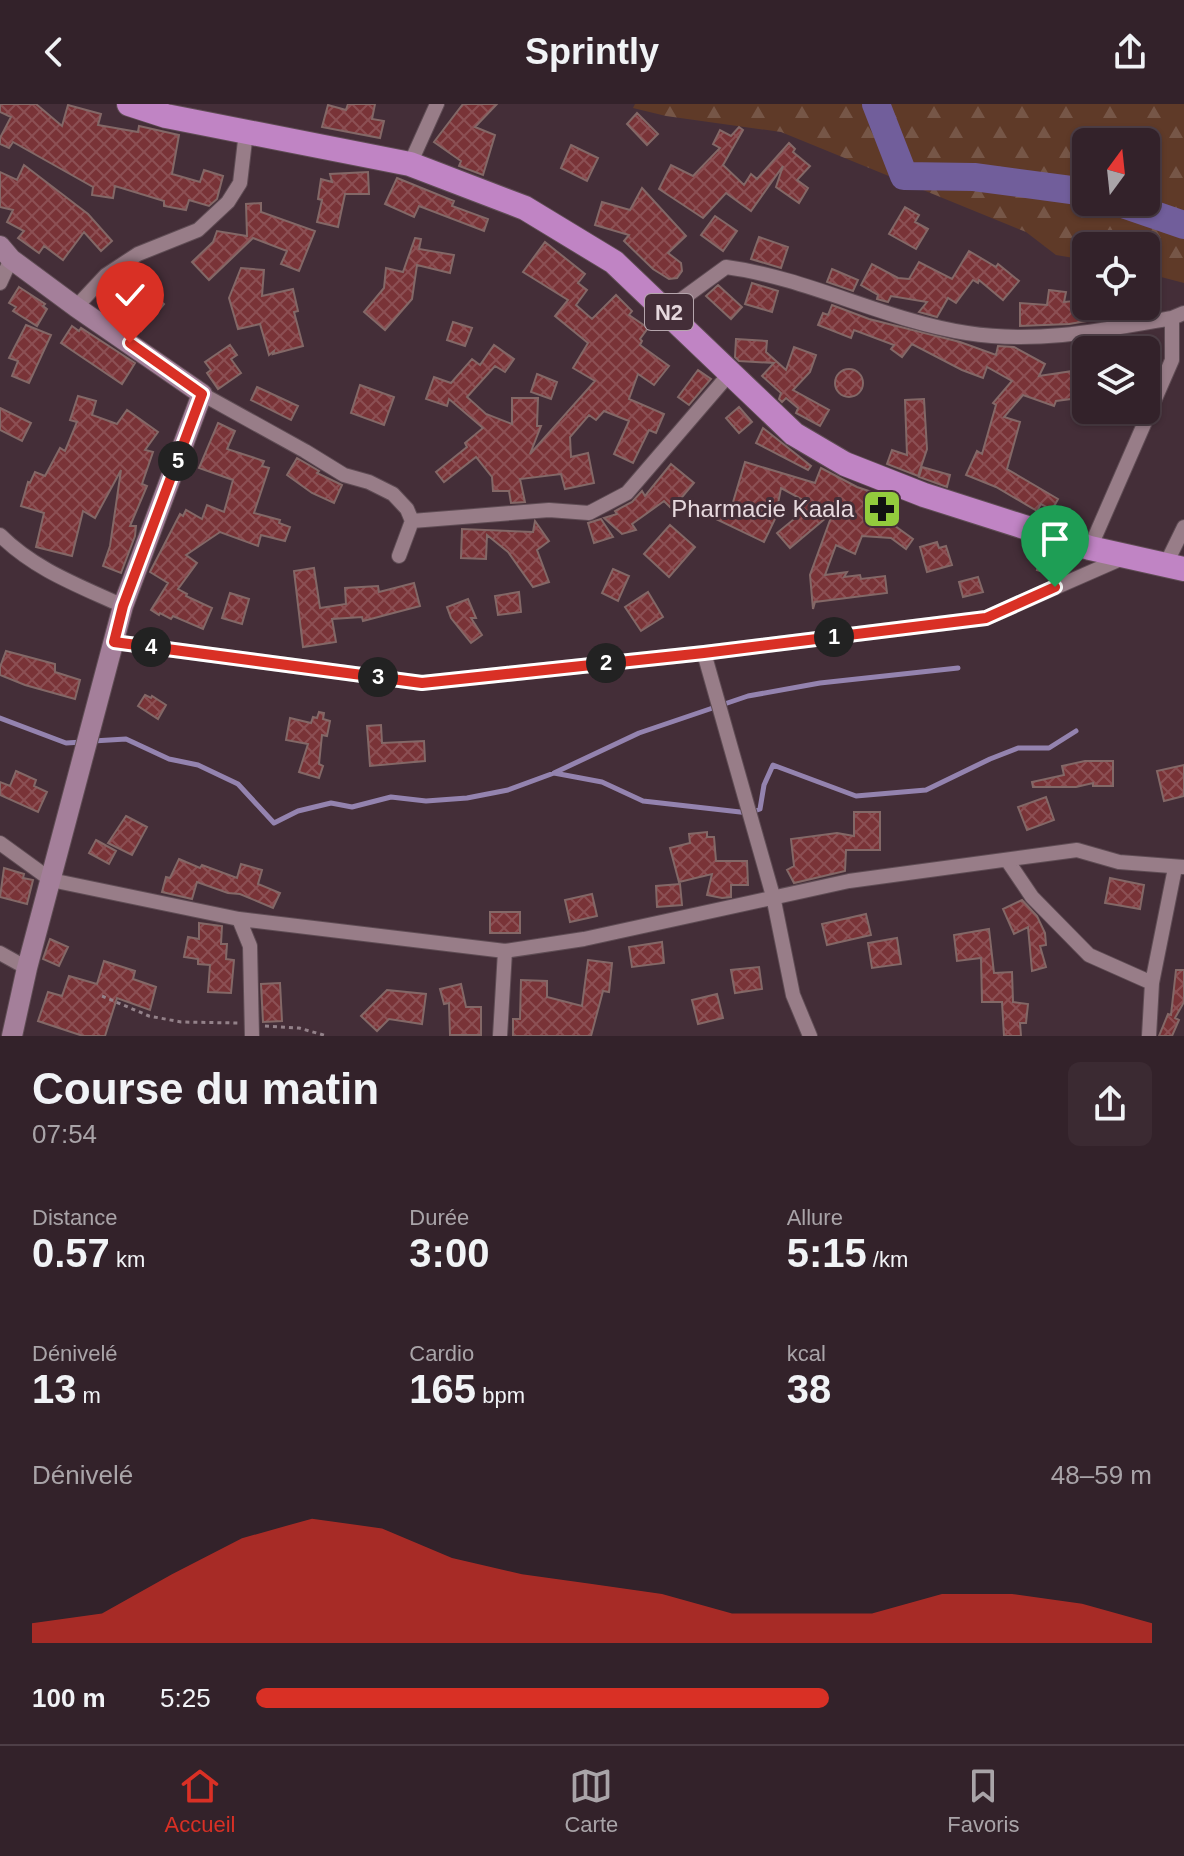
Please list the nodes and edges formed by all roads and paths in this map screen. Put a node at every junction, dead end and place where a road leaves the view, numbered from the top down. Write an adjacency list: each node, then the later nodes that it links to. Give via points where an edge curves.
1 (129, 104): 3 (highway, N2)
2 (437, 104): 4 (street)
3 (246, 132): 4 (highway, N2); 7 (street, via 240,183 228,202 198,230 138,254 106,275)
4 (410, 164): 8 (highway, N2, via 525,208 614,262)
5 (6, 252): 6 (street); 7 (street)
6 (0, 283)
7 (76, 307): 11 (street)
8 (667, 310): 9 (street, via 726,267 752,270 966,333 1036,338); 10 (highway, N2)
9 (1178, 316): 15 (street, via 1172,360)
10 (731, 372): 12 (street, via 627,493 589,513 549,510); 15 (highway, N2, via 794,434 845,464)
11 (202, 394): 12 (street, via 344,475 393,494); 19 (street)
12 (412, 521): 16 (street)
13 (1184, 527): 18 (street)
14 (0, 535): 19 (street, via 43,569)
15 (1090, 548): 17 (highway, N2)
16 (399, 556)
17 (1125, 557): 18 (highway, N2); 21 (street, via 986,618)
18 (1175, 568)
19 (123, 606): 20 (street)
20 (112, 651): 21 (street, via 422,683); 25 (street)
21 (704, 653): 26 (street)
22 (0, 843): 25 (street)
23 (1007, 860): 24 (street, via 1077,850 1119,862); 26 (street); 31 (street, via 1032,897 1089,955)
24 (1180, 868): 31 (street)
25 (51, 880): 27 (street); 30 (street)
26 (773, 896): 28 (street, via 584,939); 37 (street, via 793,995)
27 (239, 919): 28 (street); 33 (street, via 250,946)
28 (505, 951): 36 (street)
29 (0, 953): 30 (street)
30 (27, 968): 34 (street)
31 (1152, 983): 38 (street)
32 (102, 996): 33 (path, via 149,1016)
33 (253, 1030): 35 (path, via 299,1028)
34 (12, 1036)
35 (327, 1036)
36 (500, 1036)
37 (810, 1036)
38 (1149, 1036)

